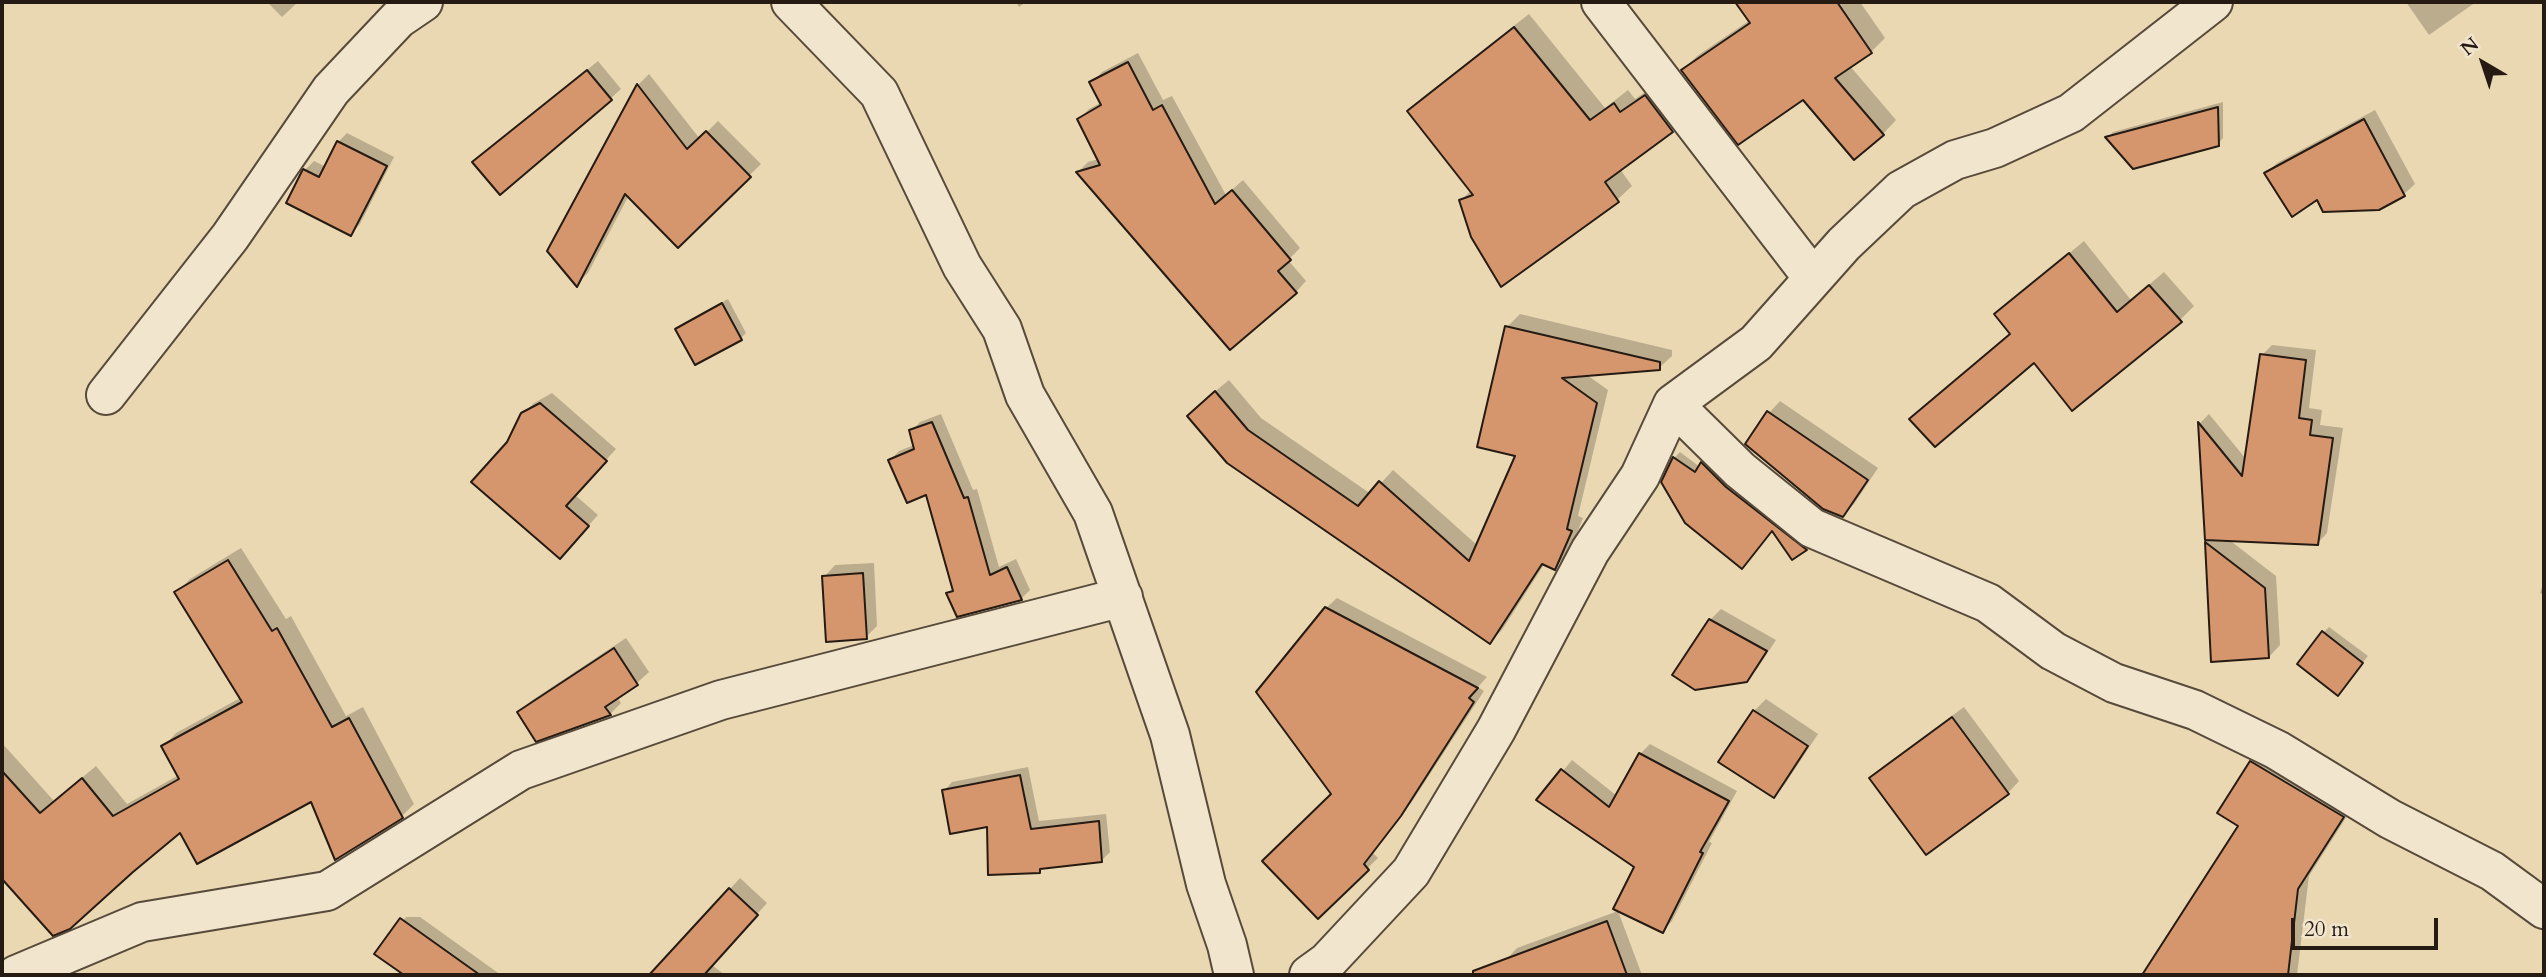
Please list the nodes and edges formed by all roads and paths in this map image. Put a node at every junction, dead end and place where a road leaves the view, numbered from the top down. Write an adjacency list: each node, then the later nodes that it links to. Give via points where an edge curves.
1 (423, 2): 6 (street, via 398,19 331,90 230,237)
2 (792, 2): 8 (street, via 879,93 962,266 1002,329 1025,395 1093,513)
3 (1601, 2): 5 (street)
4 (2213, 2): 5 (street, via 2071,113 1995,148 1955,160 1901,190)
5 (1813, 278): 7 (street, via 1756,343)
6 (106, 396)
7 (1673, 404): 9 (street, via 1740,470 1812,528 1989,603 2053,651 2114,683 2195,710 2277,750 2390,819 2492,871); 12 (street, via 1640,476 1590,551 1496,730 1411,872 1327,962)
8 (1123, 597): 10 (street, via 721,699 521,770 327,891 142,922); 11 (street, via 1170,735 1206,884)
9 (2544, 909)
10 (16, 975)
11 (1234, 975)
12 (1309, 975)

